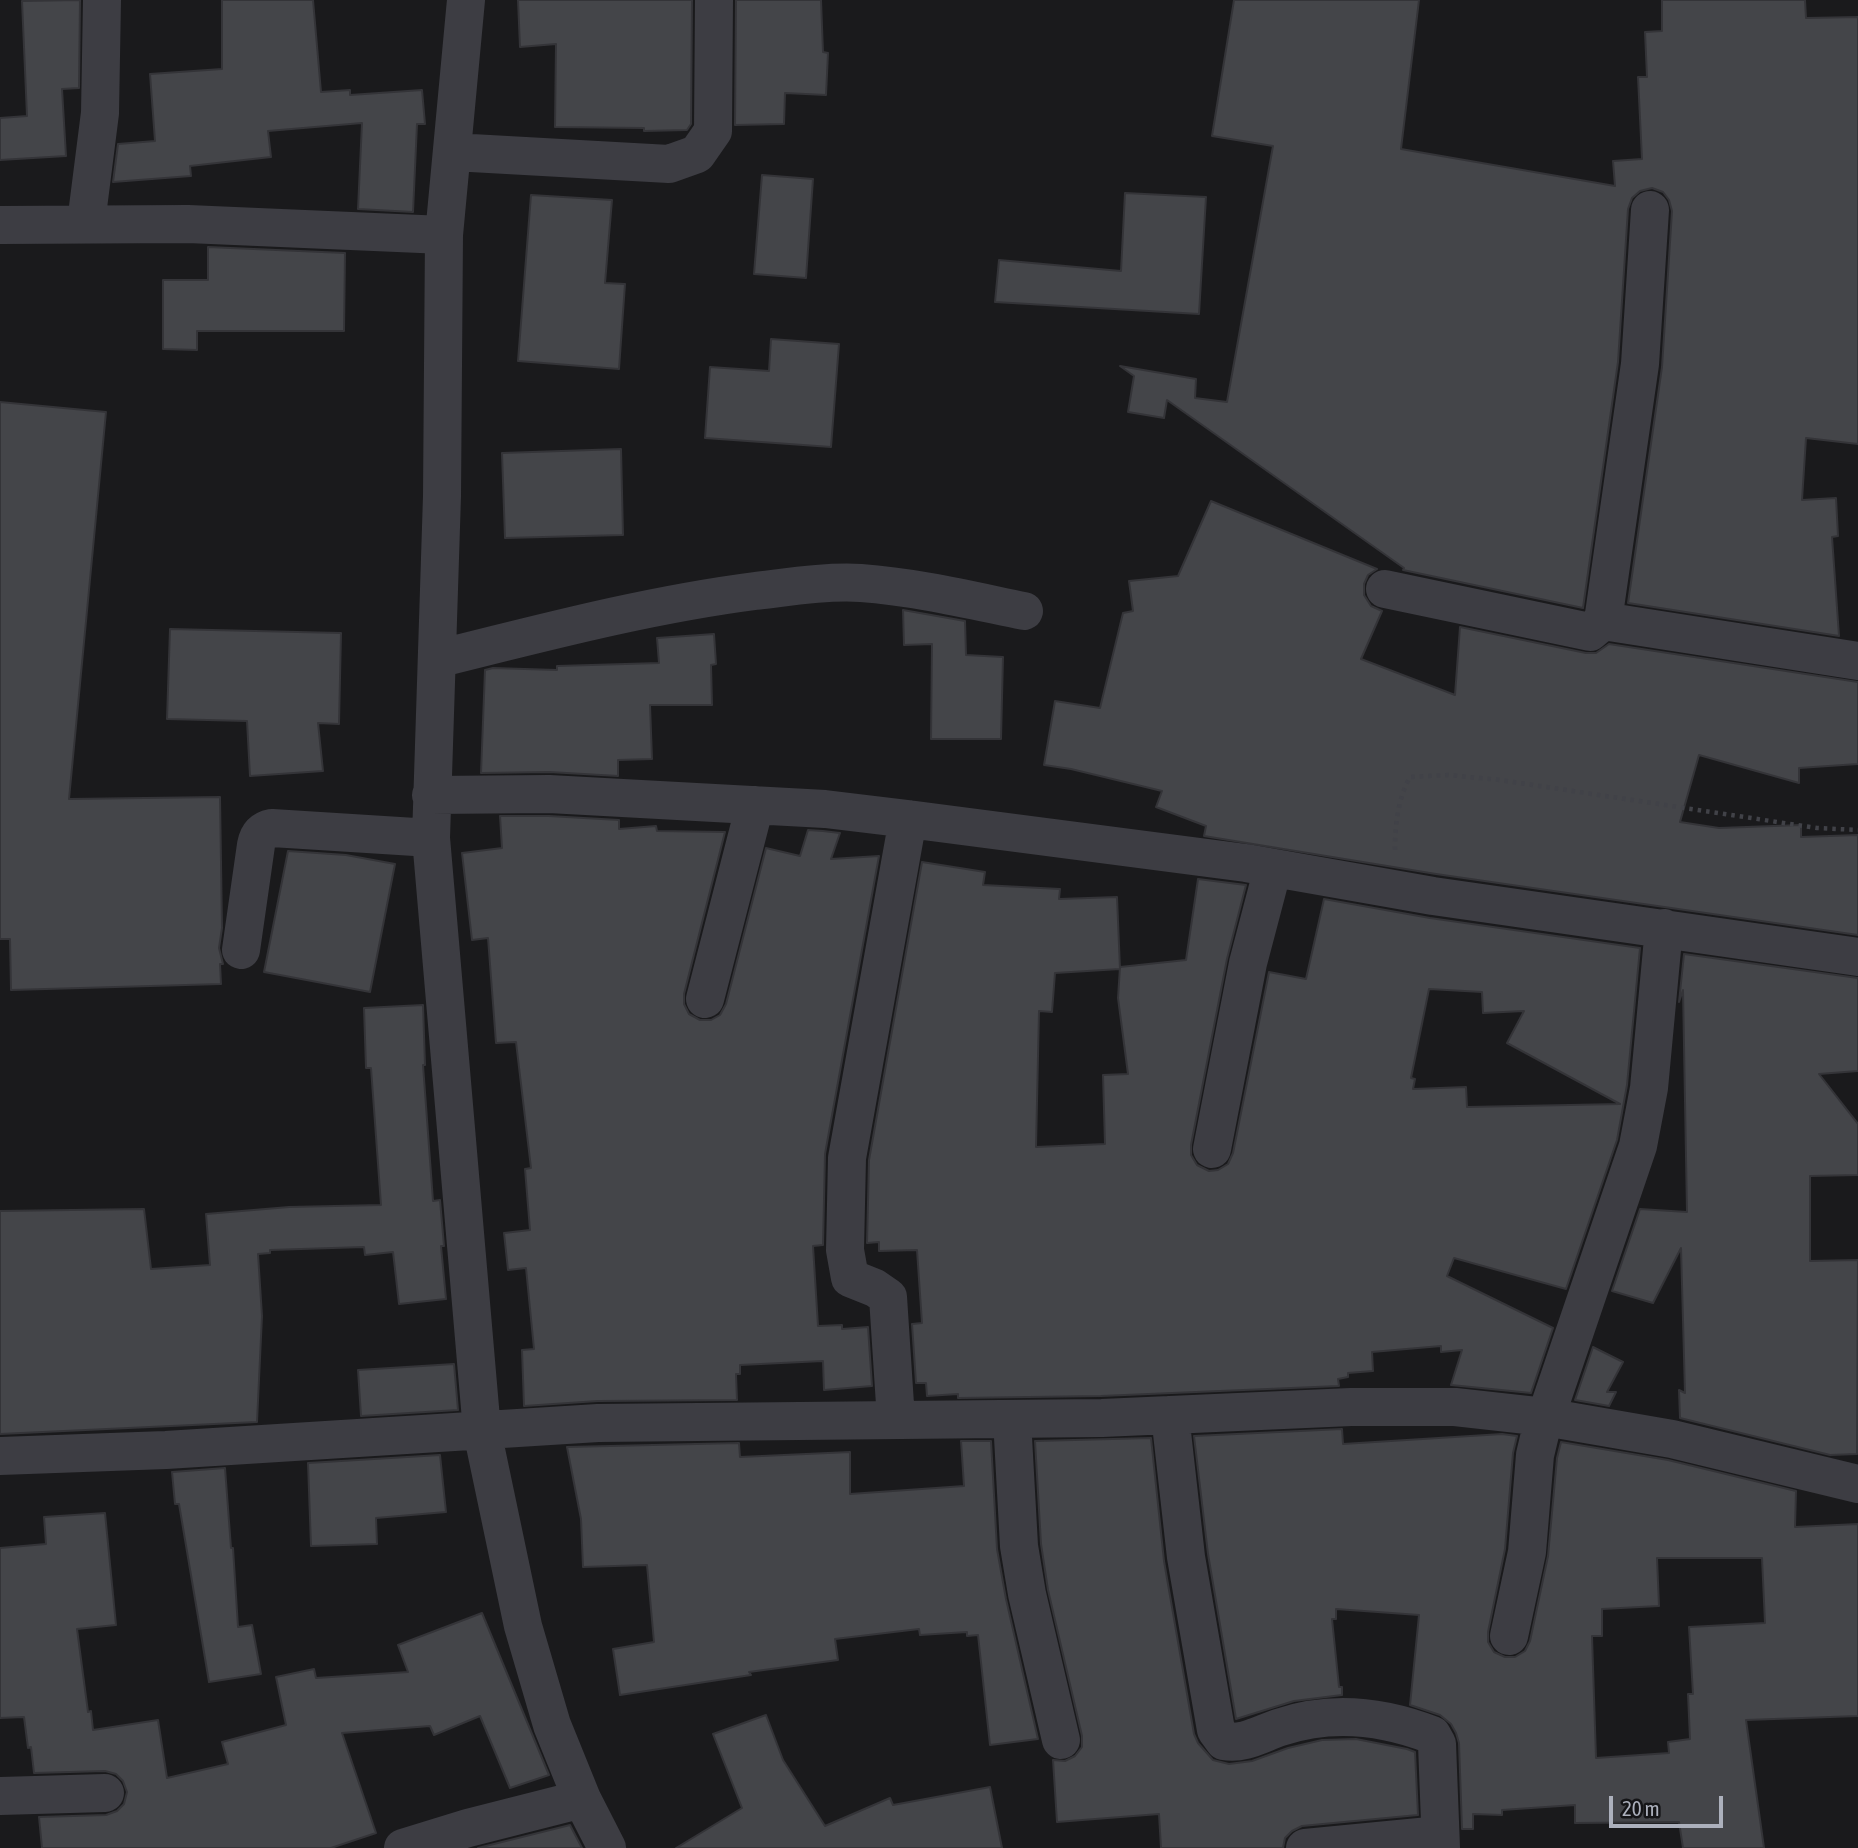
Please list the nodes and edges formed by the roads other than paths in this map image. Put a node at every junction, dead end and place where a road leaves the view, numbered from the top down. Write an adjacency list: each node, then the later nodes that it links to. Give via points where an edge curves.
1 (102, 0): 6 (street, via 100,113)
2 (466, 0): 4 (street)
3 (714, 0): 4 (street, via 713,131 697,154 669,164)
4 (453, 152): 8 (street)
5 (1650, 210): 11 (street, via 1640,365)
6 (86, 223): 7 (street); 8 (street)
7 (0, 225)
8 (444, 235): 12 (street)
9 (1385, 589): 11 (street, via 1590,632)
10 (1024, 611): 12 (street, via 859,583 790,587 708,597)
11 (1603, 621): 13 (street)
12 (437, 660): 14 (street)
13 (1858, 662)
14 (431, 795): 15 (street, via 549,794); 17 (street)
15 (755, 805): 16 (street); 22 (street)
16 (908, 819): 18 (street); 27 (street, via 848,1158 845,1250 850,1278 888,1297)
17 (431, 838): 20 (street, via 264,831 256,845); 28 (street)
18 (1273, 868): 19 (street, via 1433,897); 23 (street, via 1248,963)
19 (1664, 928): 21 (street); 25 (street, via 1649,1088 1638,1146)
20 (241, 950)
21 (1858, 957)
22 (705, 999)
23 (1212, 1149)
24 (1170, 1415): 25 (street, via 1455,1407); 26 (street); 36 (street, via 1186,1557 1220,1737 1242,1742 1283,1726 1339,1716 1380,1718 1432,1735 1437,1744)
25 (1545, 1417): 30 (street, via 1672,1439); 31 (street, via 1535,1455 1527,1552)
26 (1012, 1419): 27 (street); 32 (street, via 1019,1546)
27 (896, 1420): 28 (street, via 598,1423)
28 (482, 1431): 29 (street); 35 (street, via 523,1626 552,1725)
29 (0, 1456)
30 (1858, 1484)
31 (1509, 1636)
32 (1061, 1740)
33 (105, 1793): 34 (street)
34 (0, 1796)
35 (582, 1799): 37 (street); 38 (street)
36 (1440, 1841): 39 (street)
37 (403, 1848)
38 (607, 1848)
39 (1305, 1848)

